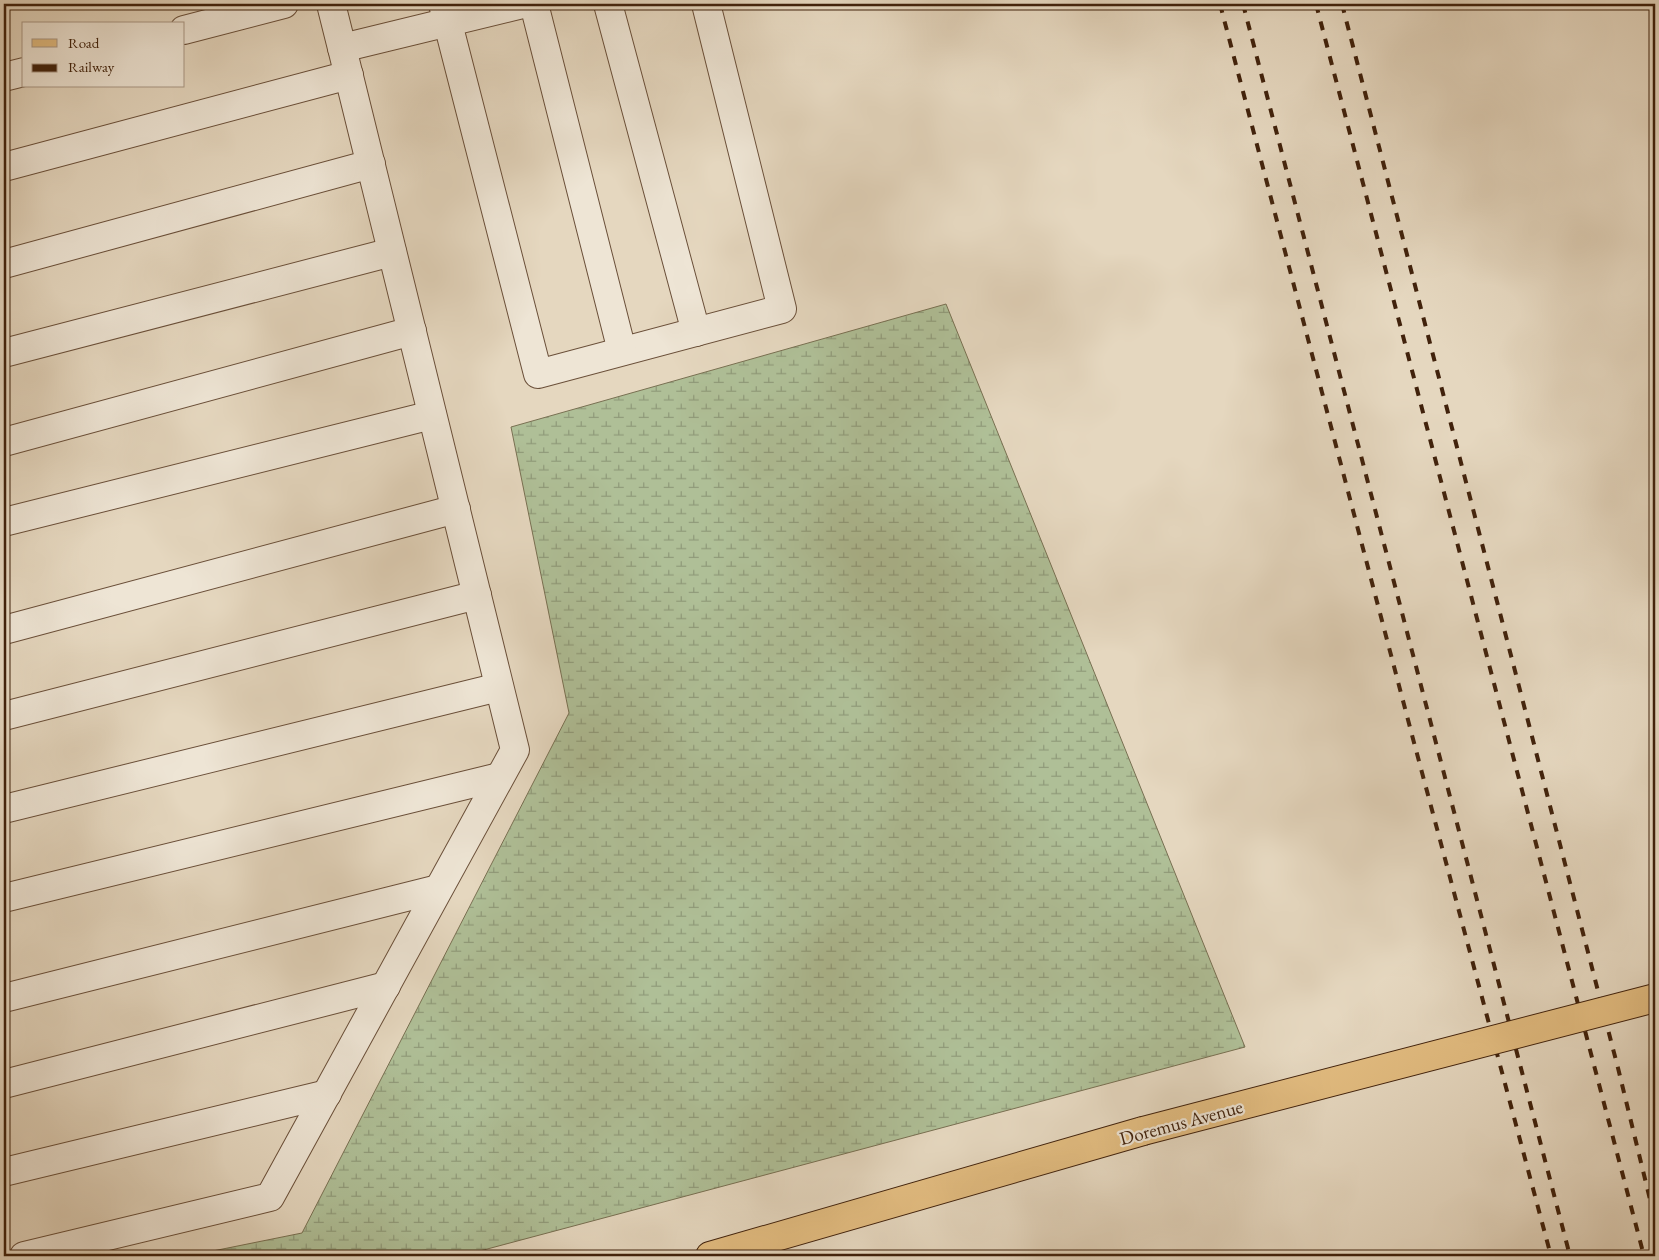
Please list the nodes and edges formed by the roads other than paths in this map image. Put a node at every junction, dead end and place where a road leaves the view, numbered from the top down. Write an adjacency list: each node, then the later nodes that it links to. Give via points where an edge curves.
1 (284, 4): 8 (lane)
2 (331, 4): 9 (lane)
3 (523, 4): 7 (lane)
4 (534, 4): 19 (lane)
5 (608, 4): 18 (lane)
6 (706, 4): 18 (lane, via 782,309)
7 (445, 13): 9 (lane); 19 (lane, via 538,374)
8 (185, 30)
9 (342, 48): 11 (lane)
10 (22, 72): 12 (lane)
11 (349, 75): 13 (lane); 14 (lane)
12 (4, 77)
13 (371, 164): 15 (lane); 16 (lane)
14 (4, 167)
15 (392, 252): 17 (lane); 20 (lane)
16 (4, 264)
17 (412, 331): 21 (lane); 22 (lane)
18 (696, 332): 19 (lane)
19 (622, 352)
20 (4, 353)
21 (432, 415): 23 (lane); 24 (lane)
22 (4, 442)
23 (456, 509): 25 (lane); 26 (lane)
24 (4, 522)
25 (477, 595): 27 (lane); 28 (lane)
26 (4, 630)
27 (499, 687): 29 (lane, via 515,750); 30 (lane)
28 (4, 716)
29 (499, 778): 31 (lane); 32 (lane)
30 (4, 809)
31 (438, 889): 33 (lane); 34 (lane)
32 (4, 898)
33 (386, 986): 36 (lane); 37 (lane)
34 (4, 998)
35 (1655, 998): 40 (main road, Doremus Avenue, bridge, via 1143,1131)
36 (4, 1084)
37 (327, 1094): 38 (lane); 39 (lane, via 270,1197)
38 (4, 1172)
39 (24, 1256)
40 (710, 1256)

